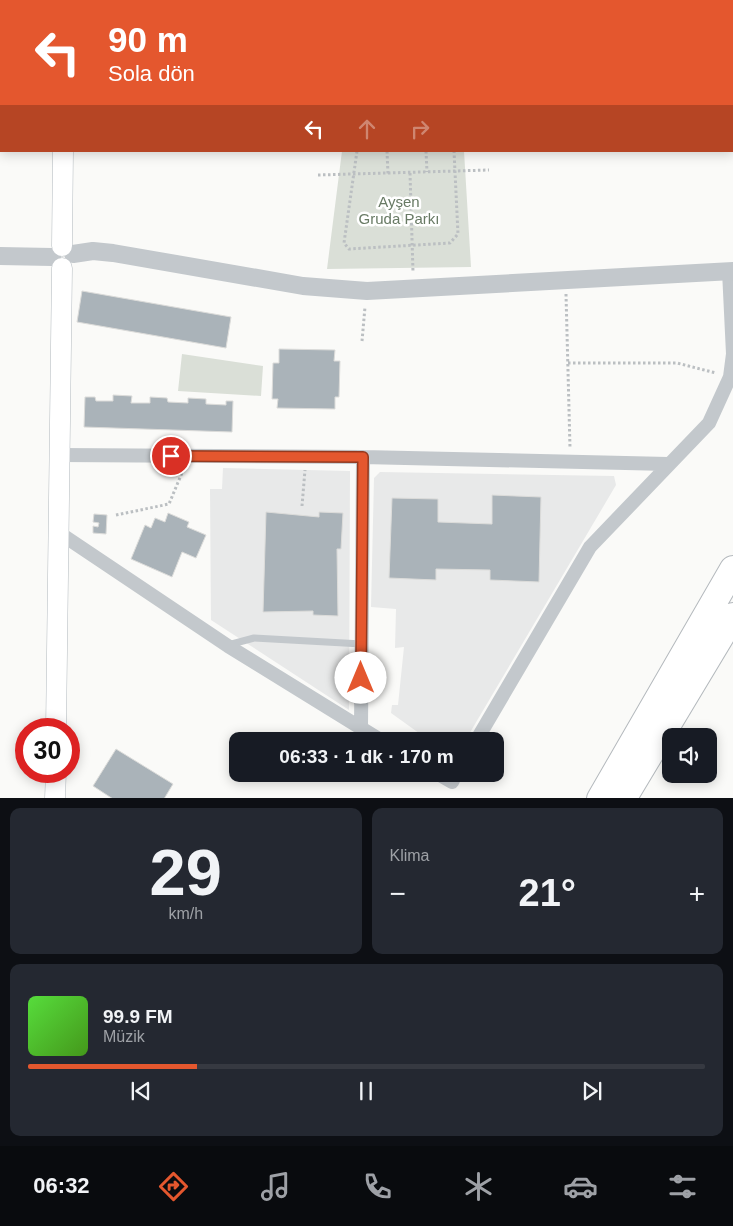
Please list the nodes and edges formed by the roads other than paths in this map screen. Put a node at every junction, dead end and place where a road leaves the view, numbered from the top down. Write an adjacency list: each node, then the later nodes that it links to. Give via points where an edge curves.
1 (63, 152): 3 (main road)
2 (0, 256): 3 (street)
3 (62, 256): 4 (street, via 93,251 113,253 303,286 367,291); 5 (main road)
4 (731, 271): 7 (street, via 733,354 730,377 710,422)
5 (60, 455): 6 (street); 8 (main road)
6 (363, 457): 7 (street); 11 (street)
7 (668, 464): 16 (street, via 590,547)
8 (58, 532): 12 (street); 13 (main road)
9 (731, 577): 19 (highway)
10 (733, 616): 20 (highway)
11 (362, 644): 12 (lane, via 254,638); 14 (street)
12 (228, 646): 14 (street)
13 (56, 718)
14 (361, 729): 15 (street)
15 (366, 732)
16 (481, 732)
17 (56, 783): 18 (main road)
18 (56, 798)
19 (600, 798)
20 (623, 798)

